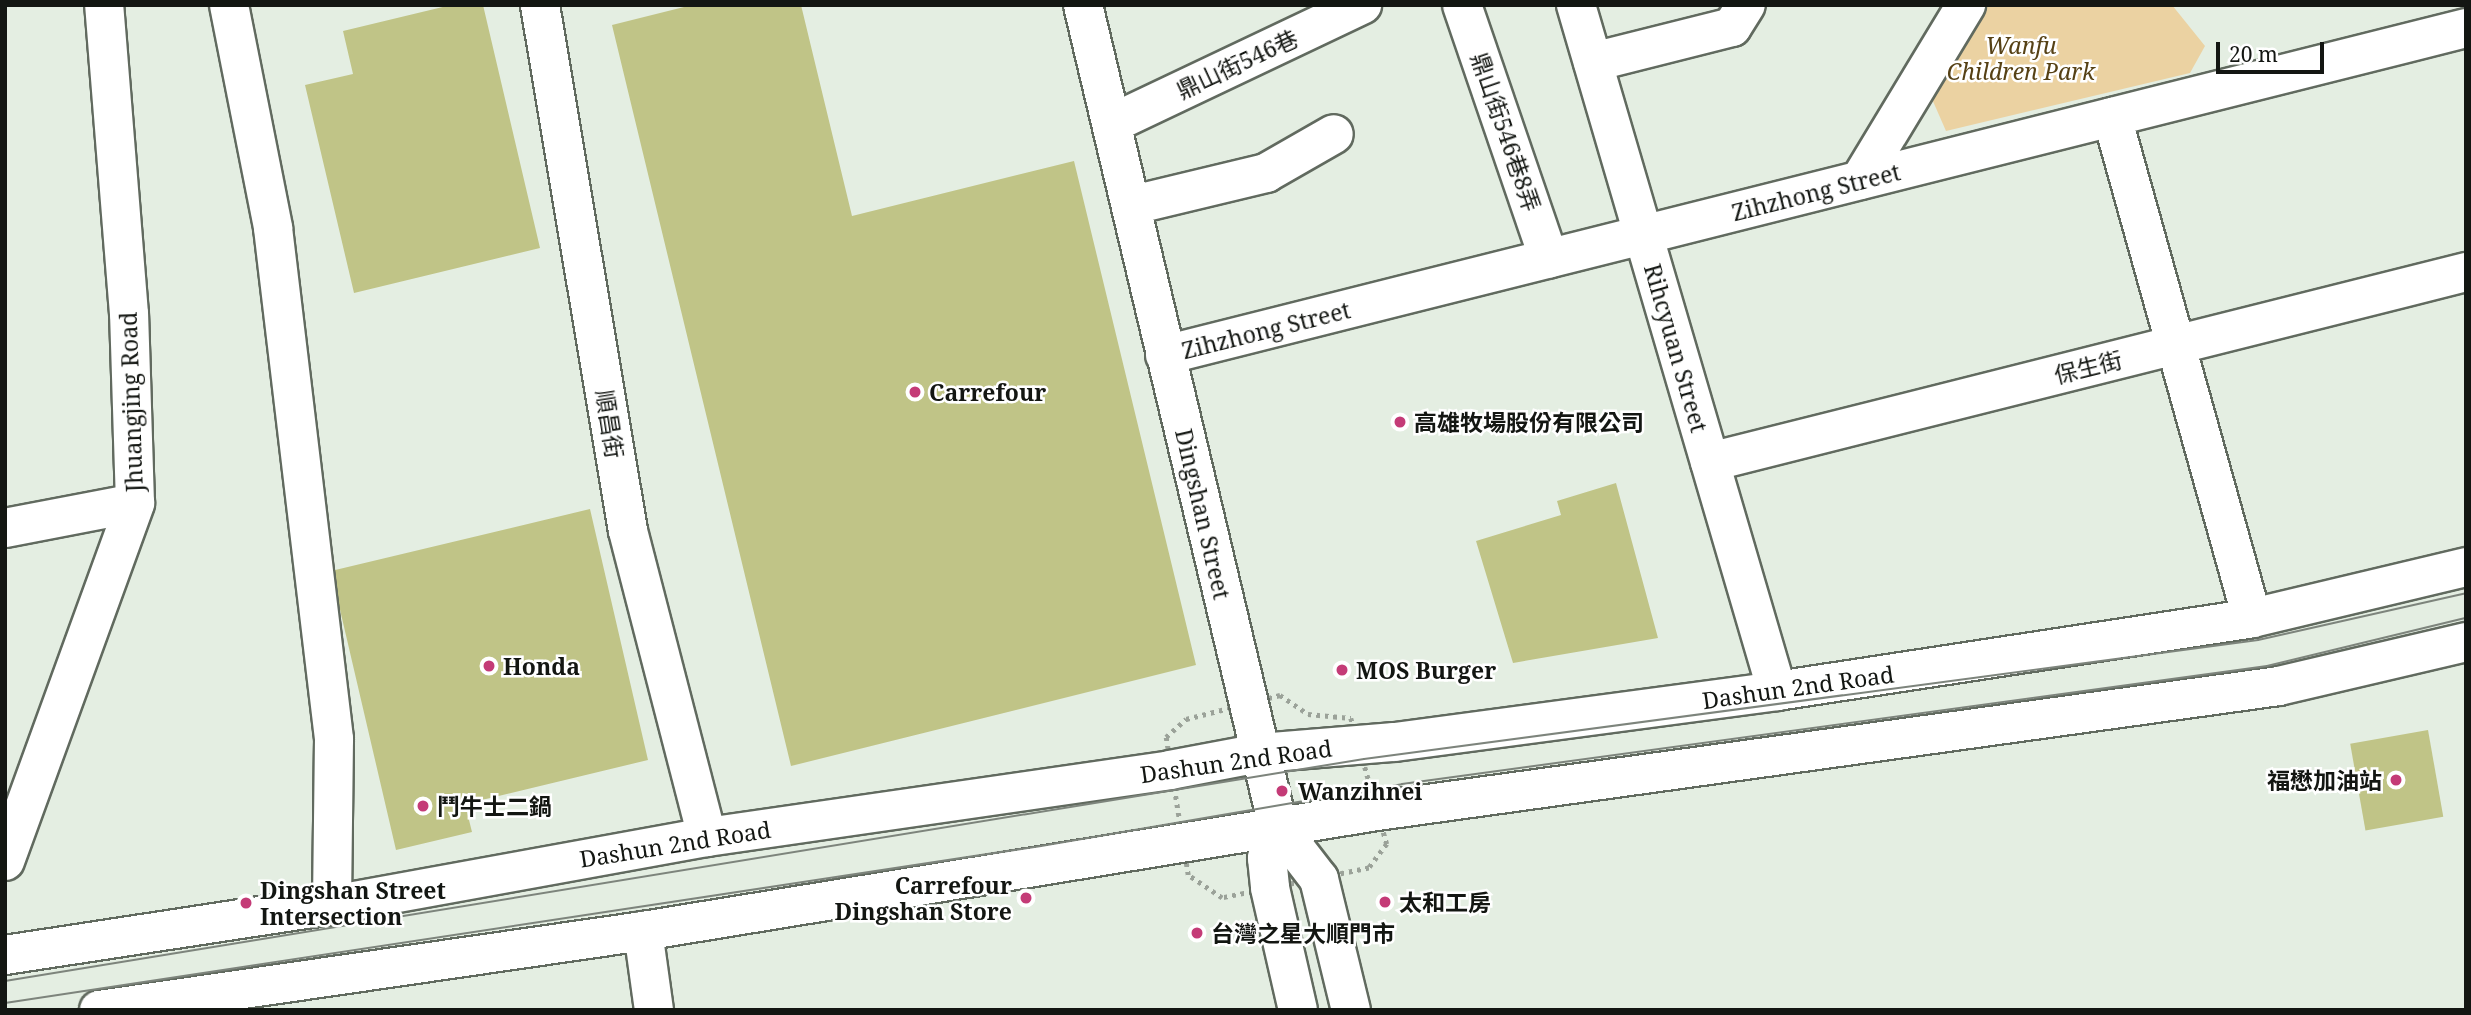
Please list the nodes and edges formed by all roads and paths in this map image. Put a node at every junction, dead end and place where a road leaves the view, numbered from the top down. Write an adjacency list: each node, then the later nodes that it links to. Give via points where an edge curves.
1 (104, 5): 23 (street, Jhuangjing Road, via 129,314)
2 (229, 5): 33 (street, via 273,228 334,739)
3 (540, 5): 31 (street, 順昌街, via 628,531)
4 (1083, 5): 13 (street, Dingshan Street)
5 (1362, 5): 13 (street, 鼎山街546巷)
6 (1462, 5): 18 (street, 鼎山街546巷8弄)
7 (1576, 5): 11 (street, Rihcyuan Street)
8 (1746, 5): 11 (street, via 1732,27)
9 (1966, 5): 15 (street)
10 (2466, 28): 12 (street, Zihzhong Street)
11 (1593, 62): 17 (street, Rihcyuan Street)
12 (2112, 117): 15 (street, Zihzhong Street); 20 (street)
13 (1113, 123): 16 (street, Dingshan Street)
14 (1334, 134): 16 (street, via 1266,173)
15 (1860, 180): 17 (street, Zihzhong Street)
16 (1133, 205): 21 (street, Dingshan Street)
17 (1643, 235): 18 (street, Zihzhong Street); 22 (street, Rihcyuan Street)
18 (1549, 259): 21 (street, Zihzhong Street)
19 (2466, 272): 20 (street, 保生街)
20 (2175, 345): 22 (street, 保生街); 26 (street)
21 (1165, 355): 29 (street, Dingshan Street)
22 (1710, 462): 28 (street, Rihcyuan Street)
23 (135, 503): 24 (street); 32 (street, Jhuangjing Road)
24 (5, 528)
25 (2466, 567): 26 (street, Dashun 2nd Road)
26 (2252, 618): 28 (street, Dashun 2nd Road)
27 (2466, 642): 30 (street, via 2279,686)
28 (1777, 691): 29 (street, Dashun 2nd Road, via 1395,742)
29 (1260, 752): 30 (street, Dingshan Street); 31 (street, Dashun 2nd Road, via 1170,771)
30 (1278, 826): 34 (street); 39 (street, via 1267,858 1270,888); 40 (street, Dingshan Street, via 1319,878)
31 (707, 837): 33 (street, Dashun 2nd Road)
32 (5, 861)
33 (332, 905): 35 (street, Dashun 2nd Road)
34 (643, 930): 36 (street); 38 (street)
35 (5, 955)
36 (315, 994): 37 (street)
37 (99, 1010)
38 (654, 1010)
39 (1298, 1010)
40 (1351, 1010)

